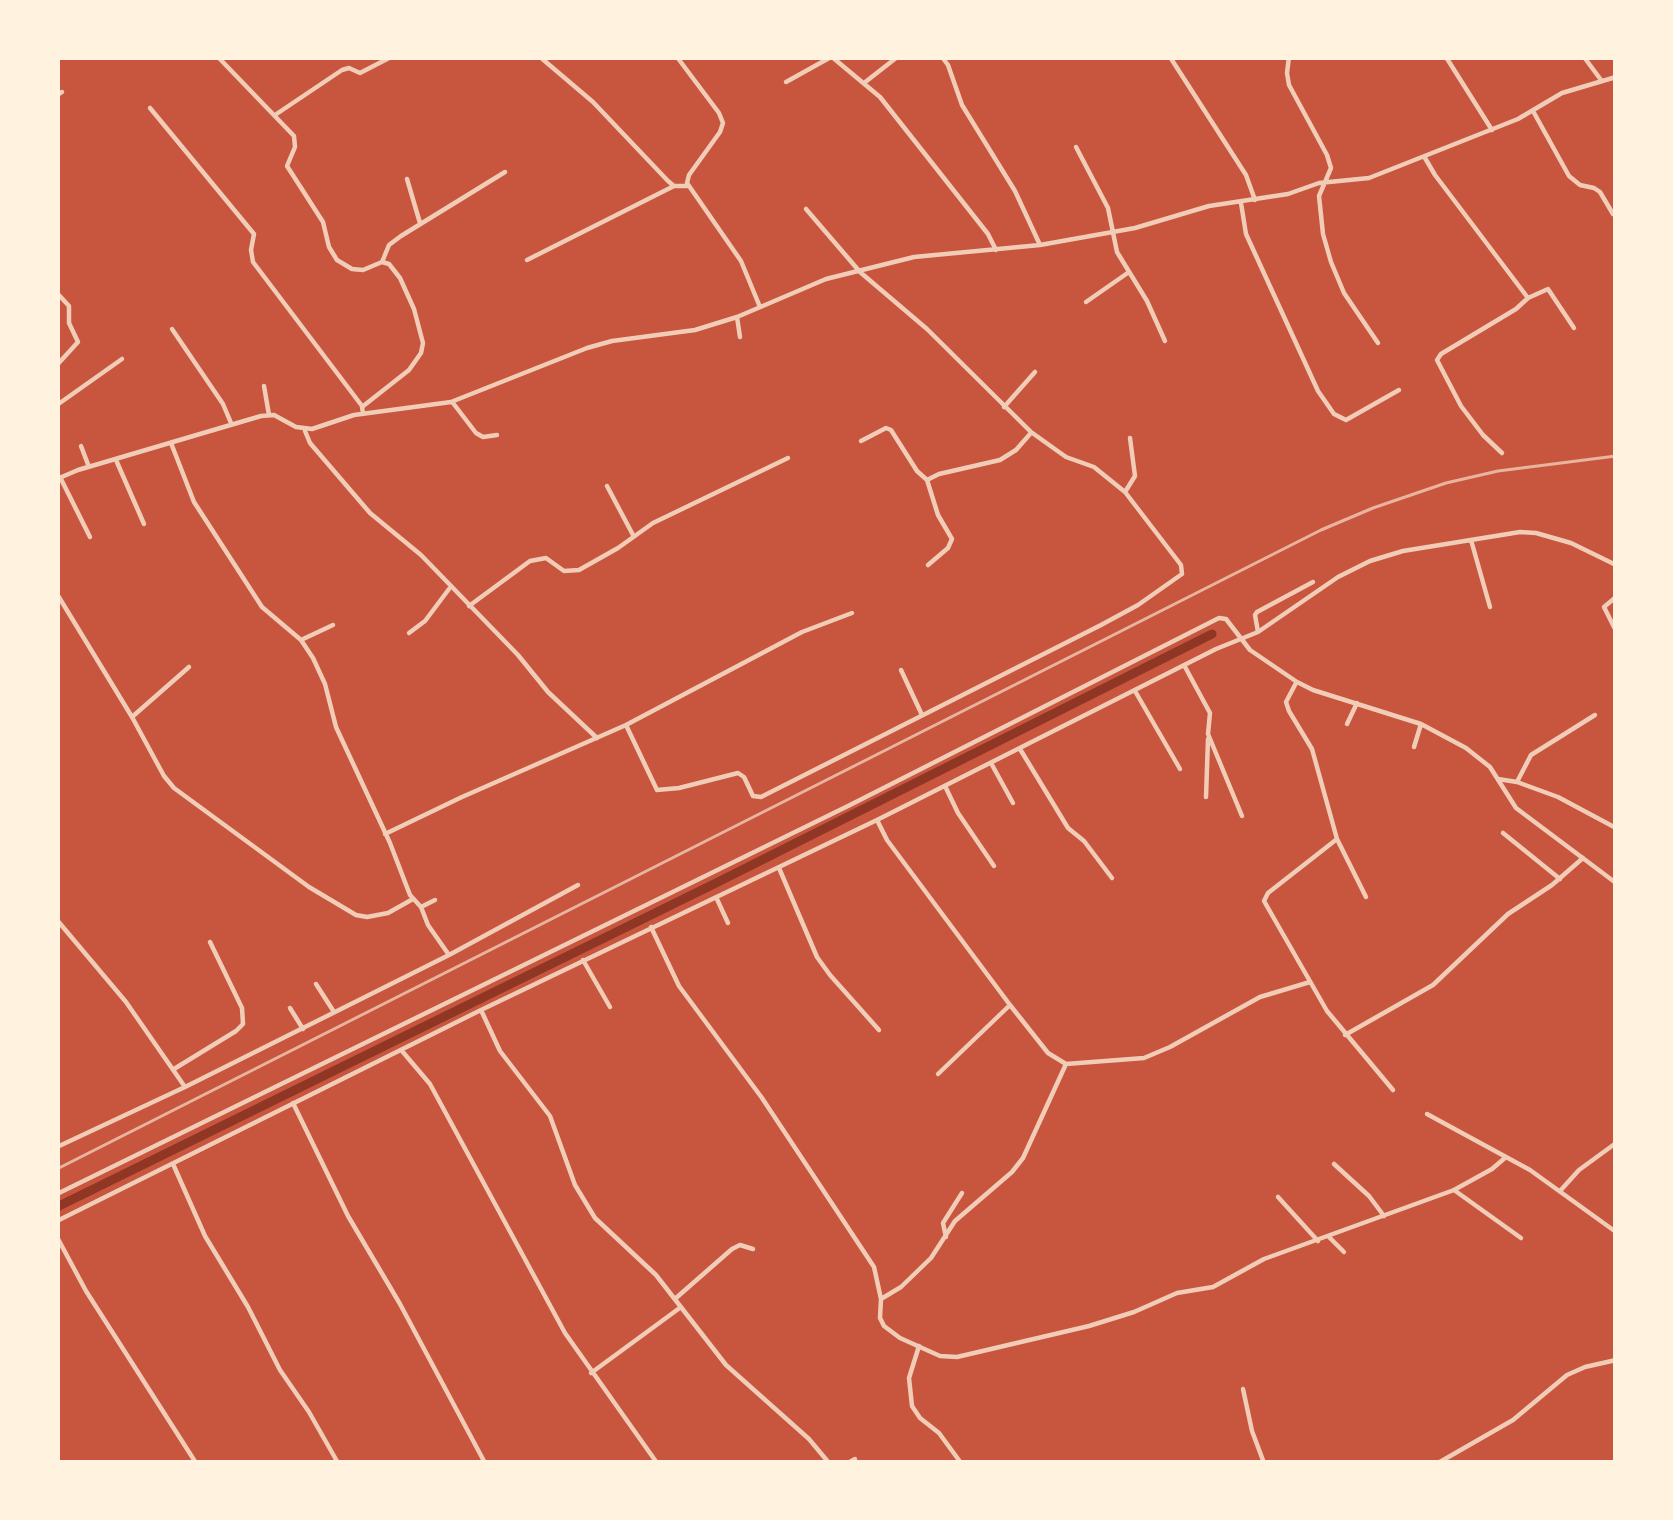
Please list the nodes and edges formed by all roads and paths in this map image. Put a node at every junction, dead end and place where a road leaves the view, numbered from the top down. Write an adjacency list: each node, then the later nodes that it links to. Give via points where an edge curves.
1 (218, 57): 18 (street)
2 (391, 57): 18 (street, via 360,73 346,68)
3 (540, 57): 25 (street)
4 (677, 57): 26 (street, via 723,123)
5 (832, 57): 14 (street); 15 (street)
6 (942, 57): 33 (street)
7 (1170, 57): 27 (street)
8 (1289, 57): 24 (street, via 1289,85 1331,168)
9 (1446, 57): 19 (street)
10 (1584, 57): 13 (street)
11 (896, 58): 15 (street)
12 (1616, 77): 13 (street)
13 (1601, 80): 17 (street)
14 (786, 82)
15 (864, 82): 34 (street)
16 (150, 108): 57 (street, via 252,231 253,262)
17 (1533, 110): 19 (street); 30 (street, via 1569,176 1600,192)
18 (275, 115): 36 (street, via 294,136 287,166 323,222 332,254 352,269)
19 (1492, 130): 21 (street)
20 (1076, 147): 32 (street)
21 (1426, 158): 24 (street); 40 (street)
22 (505, 172): 31 (street)
23 (407, 179): 31 (street)
24 (1324, 183): 27 (street); 48 (street, via 1321,221 1331,262)
25 (674, 186): 26 (street); 35 (street)
26 (688, 186): 42 (street, via 741,261)
27 (1255, 200): 28 (street)
28 (1241, 202): 32 (street); 53 (street, via 1246,234 1334,413 1346,420)
29 (806, 209): 37 (street)
30 (1613, 214)
31 (420, 223): 36 (street, via 389,245)
32 (1112, 232): 33 (street); 38 (street)
33 (1040, 245): 34 (street)
34 (996, 250): 37 (street, via 925,255)
35 (526, 260)
36 (382, 262): 57 (street, via 400,278 423,343 409,370)
37 (860, 272): 42 (street); 56 (street)
38 (1129, 272): 41 (street); 47 (street)
39 (57, 293): 50 (street, via 78,342)
40 (1528, 298): 44 (street, via 1548,289); 67 (street, via 1437,360 1461,406)
41 (1086, 302)
42 (760, 307): 43 (street)
43 (737, 317): 46 (street); 54 (street, via 587,348)
44 (1574, 328)
45 (172, 329): 59 (street)
46 (740, 338)
47 (1165, 341)
48 (1378, 343)
49 (122, 359): 55 (street)
50 (57, 364)
51 (1035, 373): 56 (street)
52 (263, 386): 58 (street)
53 (1399, 391)
54 (452, 402): 57 (street); 62 (street, via 476,433)
55 (57, 405)
56 (1004, 407): 61 (street)
57 (363, 410): 60 (street)
58 (269, 415): 59 (street); 60 (street)
59 (230, 423): 65 (street)
60 (305, 429): 82 (street, via 364,506)
61 (1031, 432): 72 (street, via 1000,460); 74 (street)
62 (497, 435)
63 (1130, 437): 74 (street, via 1135,476)
64 (861, 441): 72 (street, via 891,430)
65 (171, 443): 69 (street); 92 (street, via 194,502 262,607)
66 (80, 446): 70 (street)
67 (1502, 453)
68 (788, 458): 76 (street)
69 (116, 460): 70 (street); 75 (street)
70 (89, 467): 71 (street)
71 (59, 478): 77 (street)
72 (927, 480): 79 (street, via 952,539)
73 (607, 486): 76 (street)
74 (1125, 492): 100 (street, via 1182,574 1138,605)
75 (144, 524)
76 (633, 536): 85 (street, via 571,572 546,558 530,561)
77 (89, 537)
78 (1471, 540): 80 (street, via 1536,532); 86 (street); 90 (street, via 1370,561)
79 (928, 565)
80 (1616, 565)
81 (1313, 582): 90 (street, via 1257,612)
82 (451, 587): 85 (street); 91 (street)
83 (57, 594): 102 (street)
84 (1616, 597): 89 (street, via 1604,608)
85 (469, 605): 107 (street)
86 (1490, 607)
87 (853, 614): 105 (street, via 802,632)
88 (333, 625): 92 (street)
89 (1616, 631)
90 (1258, 632): 93 (street)
91 (409, 633)
92 (301, 640): 121 (street)
93 (1239, 640): 94 (street); 97 (street); 167 (street, via 1219,618)
94 (1184, 665): 98 (street); 106 (street, via 1210,713)
95 (189, 667): 102 (street)
96 (901, 670): 100 (street)
97 (1297, 682): 99 (street); 122 (street, via 1288,711 1317,761)
98 (1135, 691): 109 (street); 111 (street)
99 (1357, 703): 103 (street); 104 (street)
100 (922, 715): 105 (street, via 758,798 738,773 659,791)
101 (1595, 715): 113 (street, via 1532,755)
102 (132, 717): 132 (street, via 168,782 334,904 377,916)
103 (1347, 724)
104 (1421, 724): 108 (street); 112 (street, via 1484,760)
105 (626, 725): 107 (street)
106 (1208, 734): 115 (street); 117 (street)
107 (597, 738): 121 (street)
108 (1414, 747)
109 (1020, 748): 110 (street); 126 (street, via 1068,828)
110 (991, 763): 114 (street); 116 (street)
111 (1180, 770)
112 (1498, 779): 113 (street); 123 (street, via 1516,808)
113 (1517, 782): 119 (street)
114 (945, 787): 118 (street); 124 (street)
115 (1206, 797)
116 (1013, 802)
117 (1242, 816)
118 (877, 820): 125 (street); 143 (street)
119 (1616, 827)
120 (1503, 833): 127 (street)
121 (385, 834): 132 (street)
122 (1337, 839): 131 (street); 141 (street, via 1265,896)
123 (1583, 858): 127 (street); 128 (street)
124 (994, 866)
125 (779, 868): 130 (street); 149 (street, via 817,957)
126 (1112, 878)
127 (1560, 879): 150 (street, via 1508,914 1433,985)
128 (1616, 884)
129 (578, 885): 139 (street)
130 (716, 897): 136 (street); 137 (street)
131 (1366, 897)
132 (413, 899): 134 (street)
133 (435, 900): 134 (street)
134 (421, 907): 139 (street)
135 (57, 920): 153 (street)
136 (728, 923)
137 (651, 927): 140 (street); 180 (street, via 679,986 874,1267)
138 (210, 942): 153 (street, via 243,1024)
139 (449, 955): 147 (street)
140 (583, 960): 144 (street); 146 (street)
141 (1310, 982): 150 (street); 152 (street, via 1260,997 1144,1058)
142 (316, 984): 147 (street)
143 (1010, 1005): 152 (street); 154 (street)
144 (610, 1007)
145 (290, 1008): 148 (street)
146 (481, 1010): 151 (street); 179 (street, via 500,1051 550,1116 595,1218)
147 (334, 1012): 148 (street)
148 (303, 1029): 155 (street)
149 (879, 1030)
150 (1346, 1035): 156 (street)
151 (401, 1049): 157 (street); 184 (street, via 430,1084)
152 (1066, 1064): 173 (street, via 1023,1158)
153 (174, 1069): 155 (street)
154 (938, 1074)
155 (185, 1088): 160 (street)
156 (1393, 1090)
157 (293, 1102): 162 (street); 188 (street)
158 (1427, 1114): 161 (street)
159 (1616, 1143): 165 (street)
160 (57, 1148)
161 (1506, 1157): 164 (street); 165 (street)
162 (172, 1162): 170 (street); 187 (street, via 205,1236)
163 (1334, 1164): 169 (street)
164 (1454, 1190): 169 (street); 175 (street)
165 (1560, 1191): 171 (street)
166 (962, 1193): 173 (street, via 943,1223)
167 (57, 1194)
168 (1278, 1197): 176 (street)
169 (1384, 1216): 174 (street)
170 (57, 1221)
171 (1616, 1232)
172 (57, 1237): 186 (street)
173 (946, 1237): 180 (street)
174 (1329, 1238): 176 (street); 178 (street)
175 (1521, 1238)
176 (1318, 1241): 182 (street, via 1213,1288 1089,1326 949,1358)
177 (753, 1249): 179 (street, via 732,1249)
178 (1344, 1252)
179 (675, 1298): 181 (street)
180 (881, 1300): 182 (street, via 884,1326)
181 (681, 1307): 184 (street); 190 (street, via 725,1365)
182 (919, 1346): 191 (street, via 908,1378 911,1406)
183 (1616, 1360): 193 (street, via 1567,1375 1513,1420)
184 (591, 1373): 189 (street)
185 (1243, 1389): 192 (street)
186 (196, 1463)
187 (338, 1463)
188 (485, 1463)
189 (657, 1463)
190 (829, 1463)
191 (961, 1463)
192 (1264, 1463)
193 (1438, 1463)

